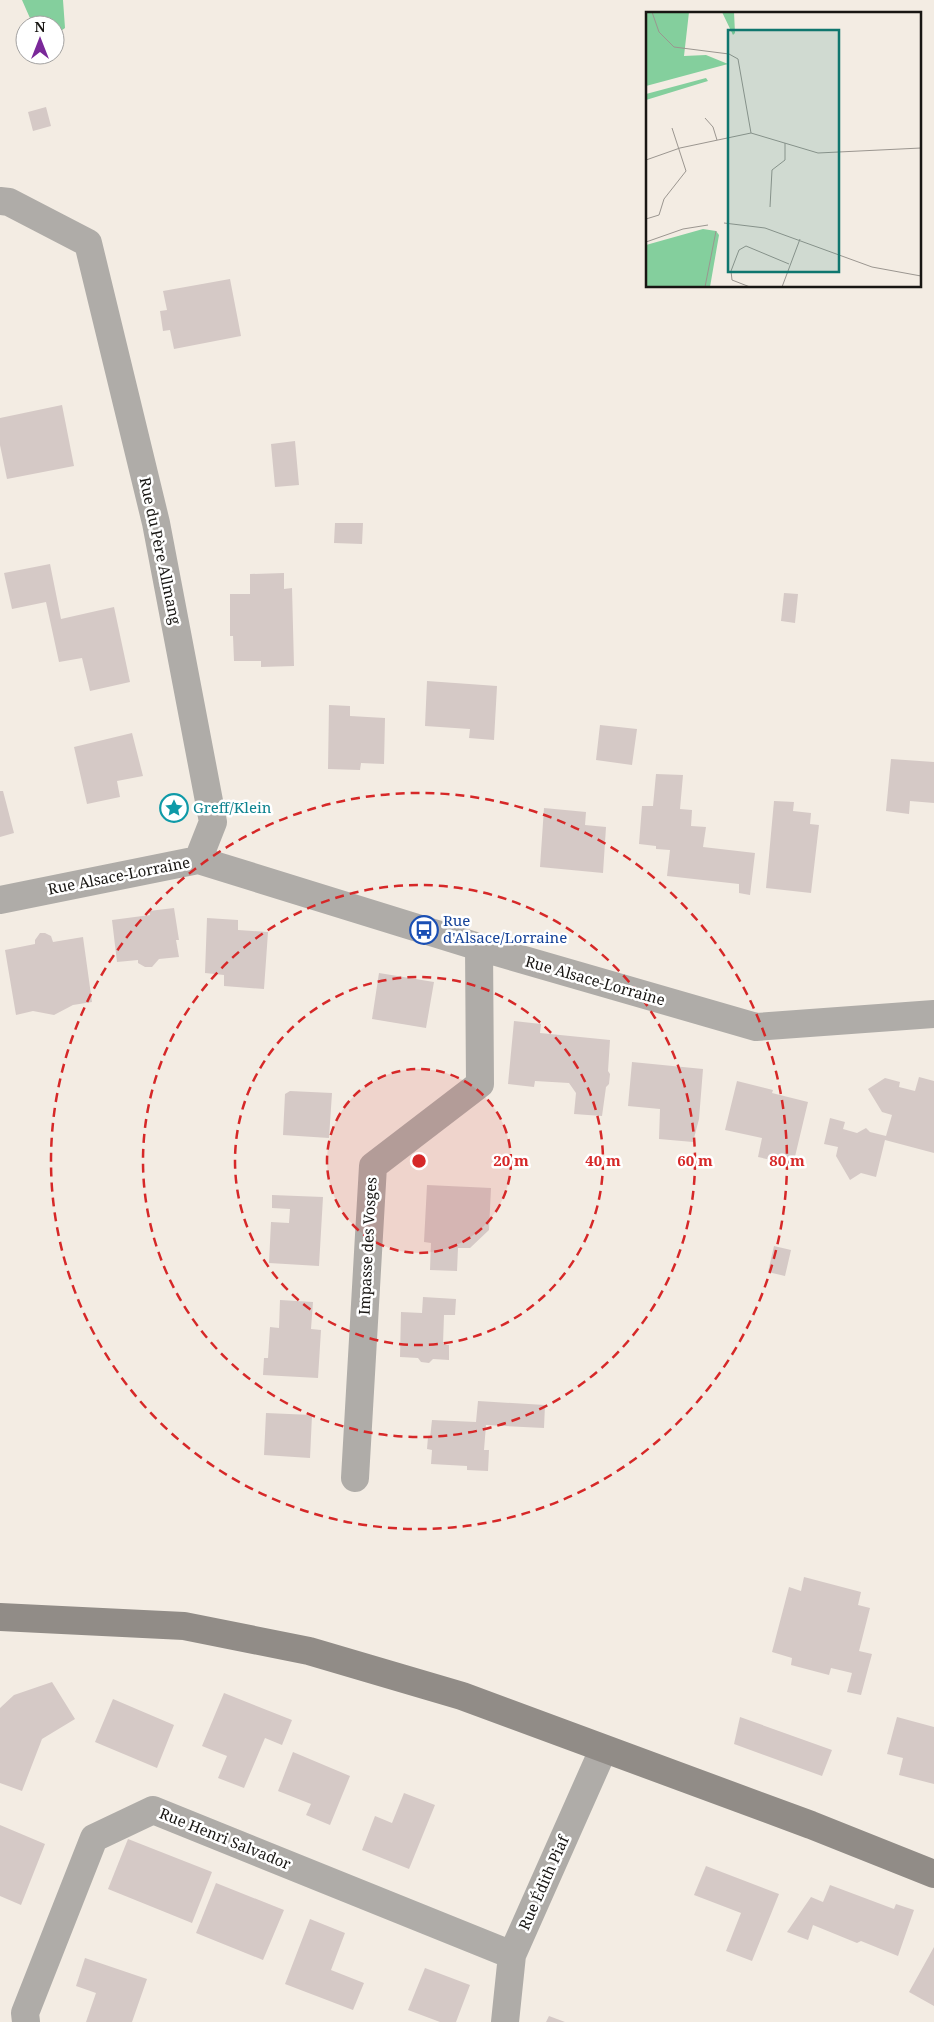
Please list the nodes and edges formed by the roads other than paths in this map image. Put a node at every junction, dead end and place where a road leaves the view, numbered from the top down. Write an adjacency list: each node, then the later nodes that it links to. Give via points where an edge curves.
1 (0, 201): 2 (street, Rue du Père Allmang, via 9,202 88,243 156,523 213,822)
2 (198, 860): 3 (street, Rue Alsace-Lorraine); 4 (street, Rue Alsace-Lorraine)
3 (0, 900)
4 (479, 947): 5 (street, Rue Alsace-Lorraine, via 756,1027); 6 (street, Impasse des Vosges, via 480,1084 373,1166)
5 (934, 1014)
6 (354, 1478)
7 (0, 1617): 8 (main road, via 184,1626 309,1651 462,1696)
8 (603, 1750): 9 (main road, via 811,1825); 10 (street, Rue Édith Piaf)
9 (934, 1874)
10 (512, 1955): 11 (street, Rue Henri Salvador, via 153,1810 94,1838 25,2013); 12 (street, Rue Édith Piaf)
11 (26, 2022)
12 (505, 2022)

